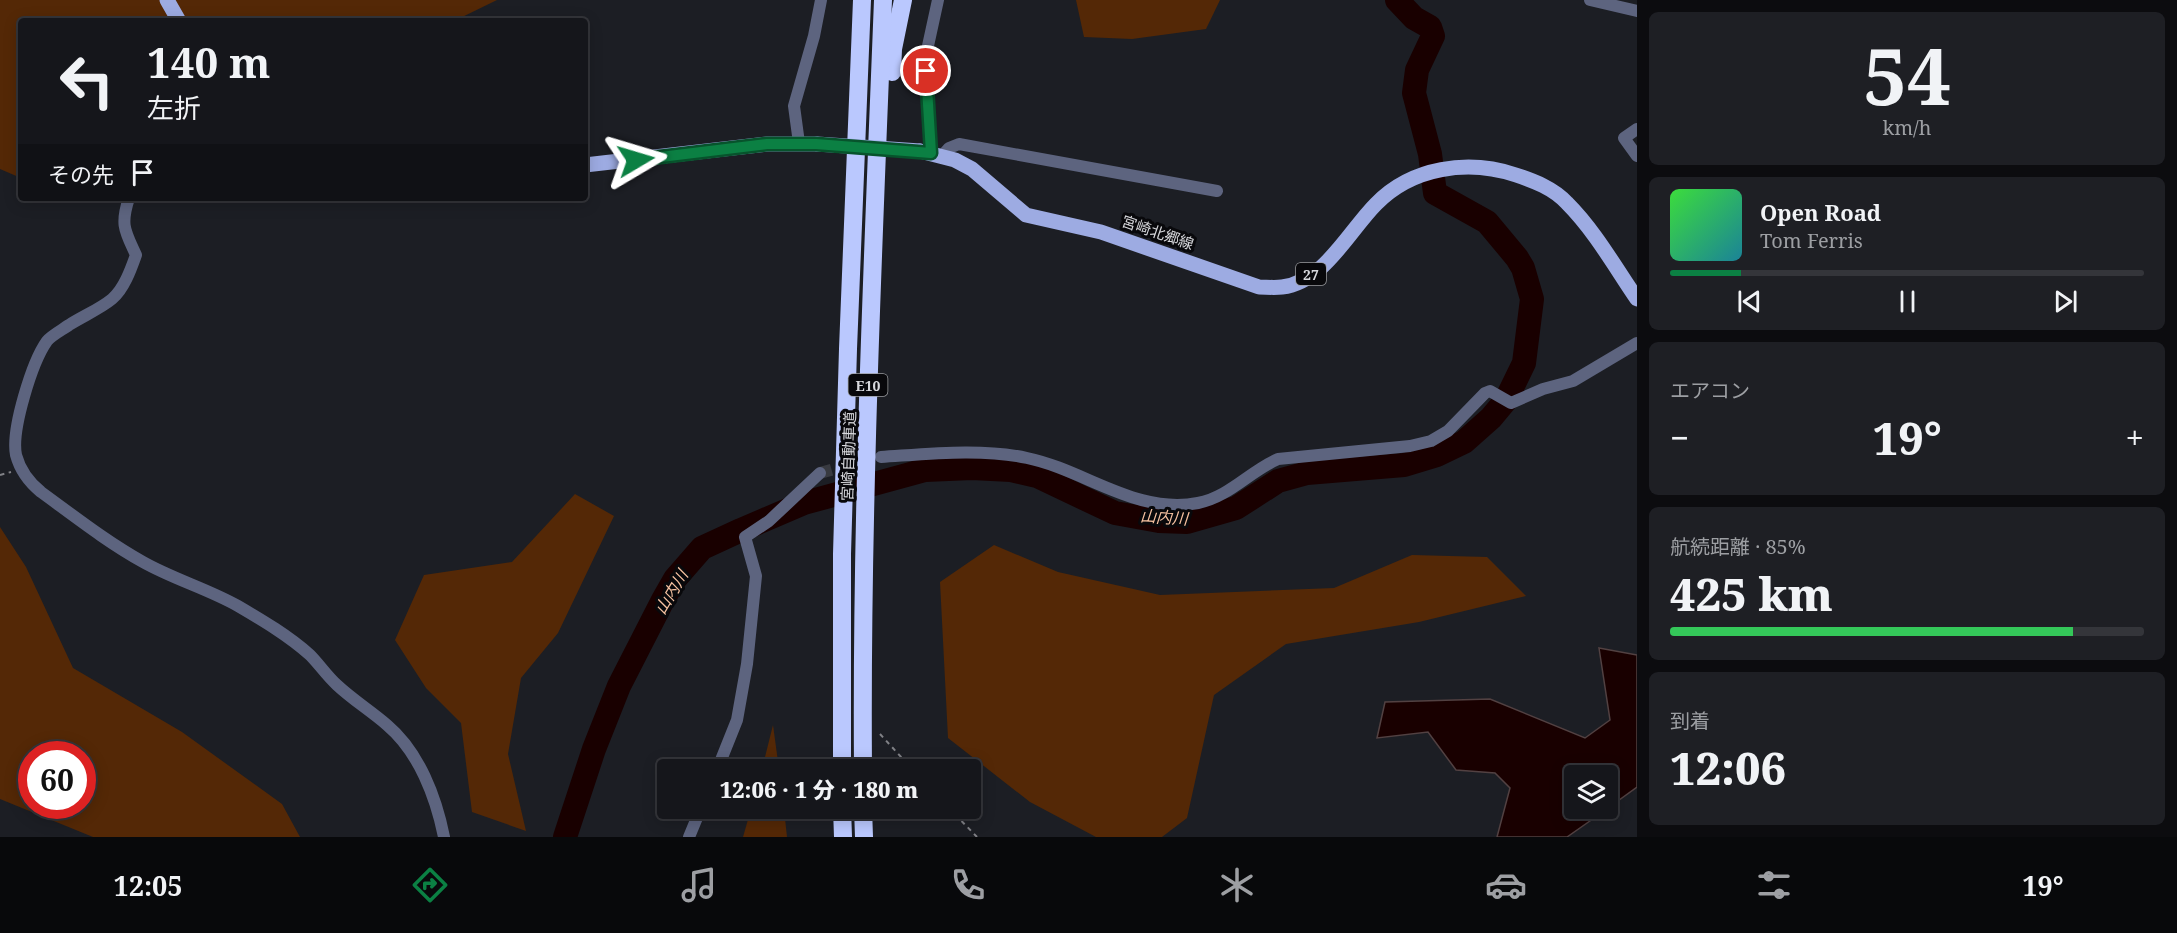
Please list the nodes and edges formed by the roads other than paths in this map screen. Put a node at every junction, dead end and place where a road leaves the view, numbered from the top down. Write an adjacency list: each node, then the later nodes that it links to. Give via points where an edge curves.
1 (167, 0): 9 (main road)
2 (821, 0): 11 (street, via 794,106)
3 (862, 0): 23 (highway, 宮崎自動車道 / E10, via 843,497)
4 (883, 0): 17 (highway, 宮崎自動車道 / E10)
5 (903, 0): 17 (highway, via 893,49 882,228)
6 (938, 0): 12 (street, via 926,55)
7 (1590, 0): 8 (street)
8 (1637, 12)
9 (177, 18)
10 (1637, 129): 13 (street, via 1624,138)
11 (799, 143): 12 (main road, 宮崎北郷線 / 27, bridge); 14 (main road, 宮崎北郷線 / 27)
12 (931, 154): 15 (street, via 959,144); 18 (main road, 宮崎北郷線 / 27, via 972,169 1026,215 1101,232 1259,287 1283,287 1305,278 1331,259 1376,204 1393,189 1421,175 1453,167 1505,171 1533,180 1566,201)
13 (1637, 156)
14 (588, 165)
15 (1217, 191)
16 (128, 201): 28 (street, via 124,227 136,255 128,276 113,298 48,340 23,401 15,446 20,466 31,484 109,541 143,562 236,605 303,649 407,747 432,793)
17 (871, 274): 24 (highway, 宮崎自動車道 / E10)
18 (1637, 299)
19 (1637, 343): 20 (street, via 1574,381 1511,403 1490,391 1485,393 1448,431 1431,441 1278,459 1215,498 1197,503 1170,505 1138,500 1026,457 967,452)
20 (881, 457)
21 (820, 473): 22 (street, via 769,521 745,537 756,576 747,664 737,720)
22 (721, 759)
23 (842, 759)
24 (863, 759)
25 (697, 819): 29 (street)
26 (842, 819): 30 (highway)
27 (863, 819): 31 (highway)
28 (444, 837)
29 (690, 837)
30 (843, 837)
31 (864, 837)

